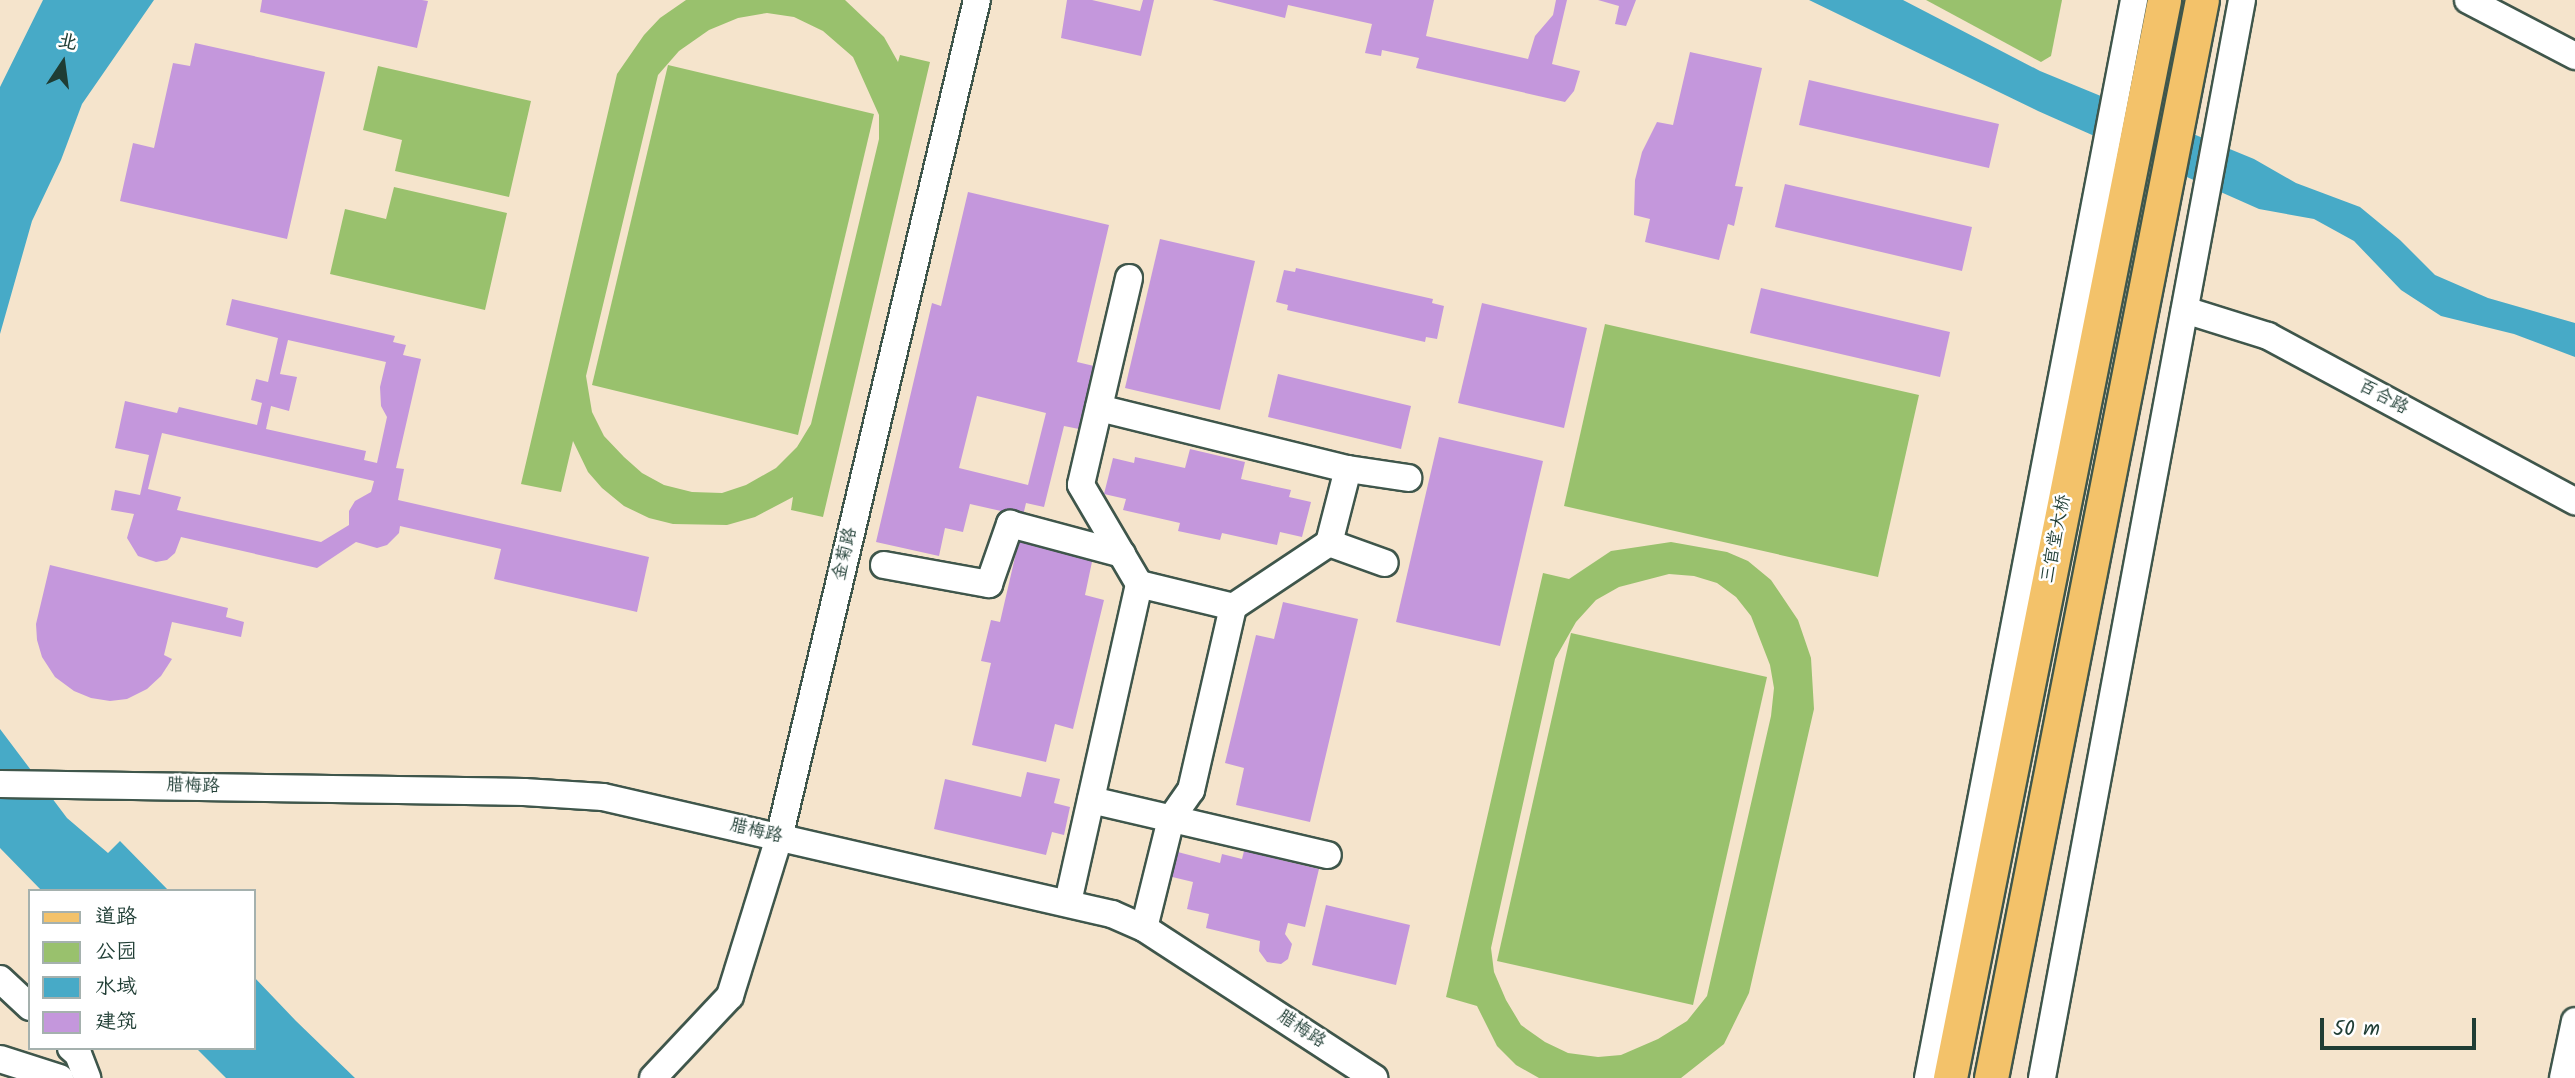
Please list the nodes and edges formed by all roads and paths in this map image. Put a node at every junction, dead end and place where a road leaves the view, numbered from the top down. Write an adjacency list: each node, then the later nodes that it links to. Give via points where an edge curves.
1 (977, 0): 23 (street, 金菊路)
2 (2134, 0): 36 (street)
3 (2164, 0): 37 (main road, 三官堂大桥)
4 (2202, 0): 38 (main road, bridge)
5 (2242, 0): 9 (street)
6 (2468, 0): 7 (street)
7 (2575, 56)
8 (1129, 278): 10 (street)
9 (2185, 310): 13 (street, 百合路, via 2268,337); 39 (street)
10 (1098, 408): 11 (street); 15 (street, via 1081,485)
11 (1348, 469): 12 (street); 14 (street)
12 (1408, 478)
13 (2575, 501)
14 (1329, 543): 16 (street); 19 (street)
15 (1122, 554): 17 (street, via 1010,524 989,584); 18 (street)
16 (1385, 563)
17 (884, 565)
18 (1139, 584): 19 (street); 21 (street)
19 (1233, 607): 22 (street, via 1191,790)
20 (0, 784): 23 (street, 腊梅路, via 560,793 603,797)
21 (1091, 800): 22 (street); 25 (street)
22 (1171, 819): 24 (street); 26 (street)
23 (779, 838): 25 (street, 腊梅路); 34 (street, 金菊路, via 730,996)
24 (1328, 855)
25 (1068, 902): 26 (street, 腊梅路)
26 (1144, 928): 35 (street, 腊梅路)
27 (0, 979): 28 (street)
28 (28, 1005)
29 (2575, 1021): 40 (street)
30 (73, 1050): 33 (street)
31 (0, 1059): 32 (street)
32 (60, 1078)
33 (86, 1078)
34 (653, 1078)
35 (1374, 1078)
36 (1928, 1078)
37 (1950, 1078)
38 (1991, 1078)
39 (2042, 1078)
40 (2563, 1078)

